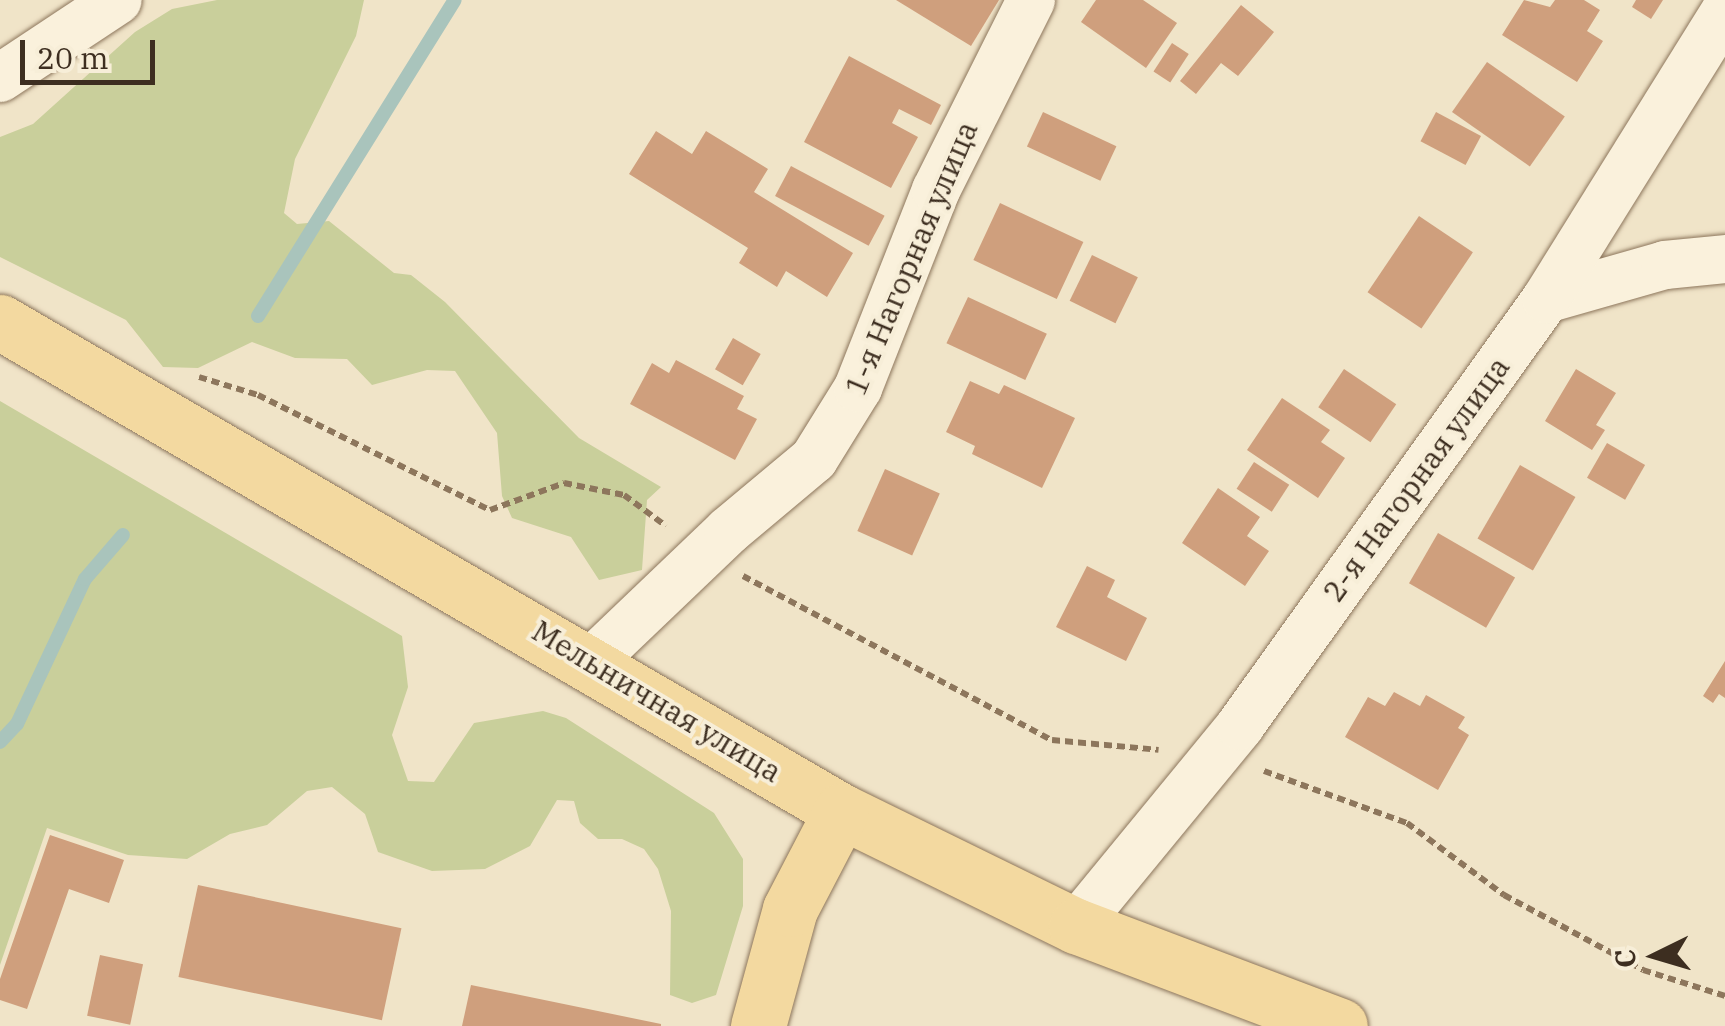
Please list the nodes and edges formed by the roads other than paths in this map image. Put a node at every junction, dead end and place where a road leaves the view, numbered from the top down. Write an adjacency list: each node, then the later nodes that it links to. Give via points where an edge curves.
1 (118, 0): 4 (street)
2 (1031, 0): 8 (street, 1-я Нагорная улица, via 936,190 858,388 814,459)
3 (1725, 10): 6 (street, 2-я Нагорная улица)
4 (0, 78)
5 (1725, 259): 6 (street, via 1665,265)
6 (1546, 299): 10 (street, 2-я Нагорная улица, via 1218,754)
7 (0, 322): 8 (main road, Мельничная улица)
8 (592, 661): 9 (main road, Мельничная улица)
9 (840, 811): 10 (main road, Мельничная улица); 11 (main road, via 790,909)
10 (1076, 926): 12 (main road, Мельничная улица)
11 (758, 1026)
12 (1340, 1026)

